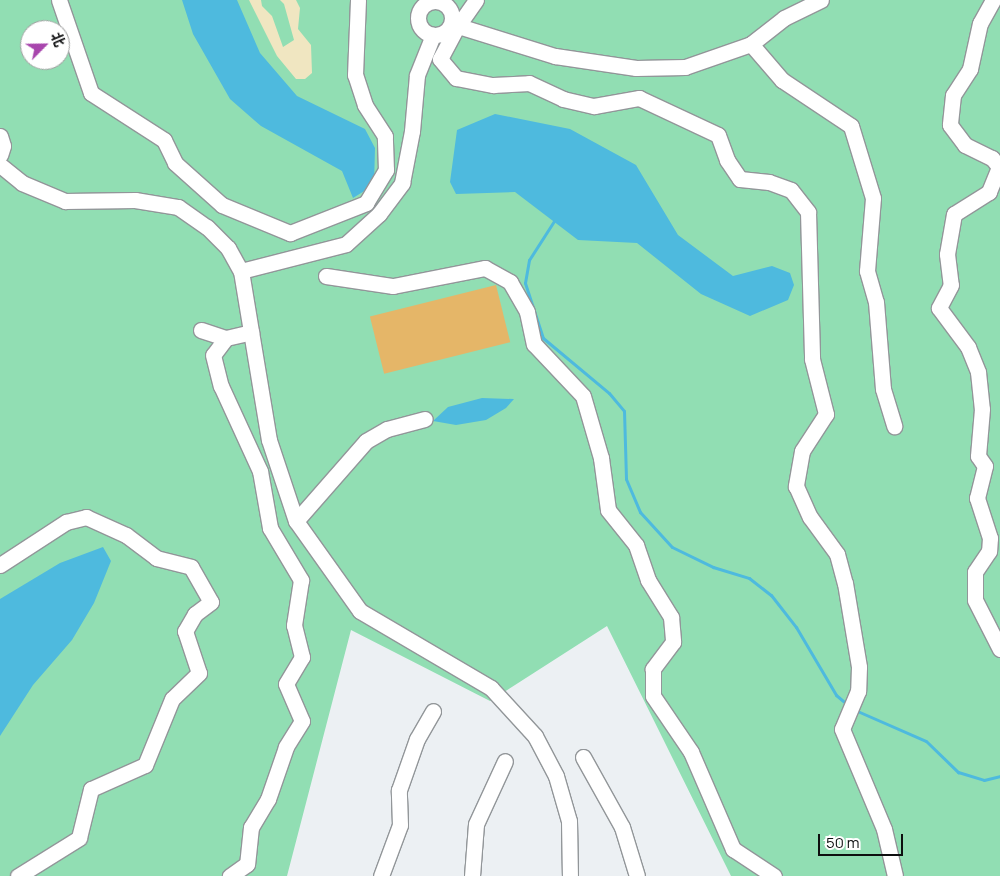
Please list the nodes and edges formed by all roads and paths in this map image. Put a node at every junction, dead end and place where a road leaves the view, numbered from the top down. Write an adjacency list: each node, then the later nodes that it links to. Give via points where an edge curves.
1 (59, 0): 2 (street, via 91,93 164,140 174,163 222,205 290,233 366,203 386,170 384,136 365,104 355,75)
2 (358, 0)
3 (476, 0): 7 (street)
4 (821, 0): 9 (street, via 784,18)
5 (993, 0): 22 (street, via 980,23 970,69 953,95 950,125 965,145 992,158 999,167 988,192 954,214 947,254 951,285 939,308 968,347 978,372 982,409 978,456 985,466 977,498 990,538 988,551 975,572 975,600)
6 (440, 1): 7 (street, via 448,8); 8 (street, via 429,3 419,15 423,30)
7 (454, 25): 8 (street, via 444,33); 9 (street, via 555,56 636,68 685,67); 33 (street, via 440,59 456,78 493,85 529,83 563,100 594,106 639,98 718,135 727,160 740,179 769,182 791,190 808,212 807,273 812,359 826,414 802,451 796,486 810,517 837,554 845,583 859,668 858,691 842,729 884,829)
8 (433, 35): 13 (street, via 417,75 412,131 402,183 379,214 346,244)
9 (751, 44): 19 (street, via 782,80 851,126 873,198 867,271 876,302 883,389)
10 (0, 136): 11 (street, via 3,146)
11 (0, 154)
12 (0, 165): 13 (street, via 22,183 65,201 134,200 178,207 207,227 228,248)
13 (241, 271): 16 (street)
14 (326, 276): 32 (street, via 393,286 485,268 510,282 527,312 534,344 583,396 601,458 608,510 636,545 648,580 672,617 673,642 653,669 653,696 691,752 733,849)
15 (201, 330): 17 (street)
16 (251, 332): 17 (street); 20 (street, via 269,440)
17 (226, 338): 27 (street, via 213,355 221,386 260,471 270,528 301,580 294,626 302,657 286,684 302,721 286,747 268,799 251,827 246,864)
18 (425, 419): 20 (street, via 386,429 366,441)
19 (894, 426)
20 (296, 520): 30 (street, via 360,610 491,688 535,736 556,776 569,821)
21 (0, 565): 26 (street, via 66,522 86,517 126,535 156,558 190,567 211,602 195,614 185,631 199,673 172,699 145,765 91,788 79,838)
22 (1000, 649)
23 (434, 711): 28 (street, via 417,739 399,790 400,825)
24 (583, 757): 31 (street, via 622,827)
25 (505, 762): 29 (street, via 476,824)
26 (18, 876)
27 (230, 876)
28 (381, 876)
29 (472, 876)
30 (570, 876)
31 (636, 876)
32 (774, 876)
33 (895, 876)

